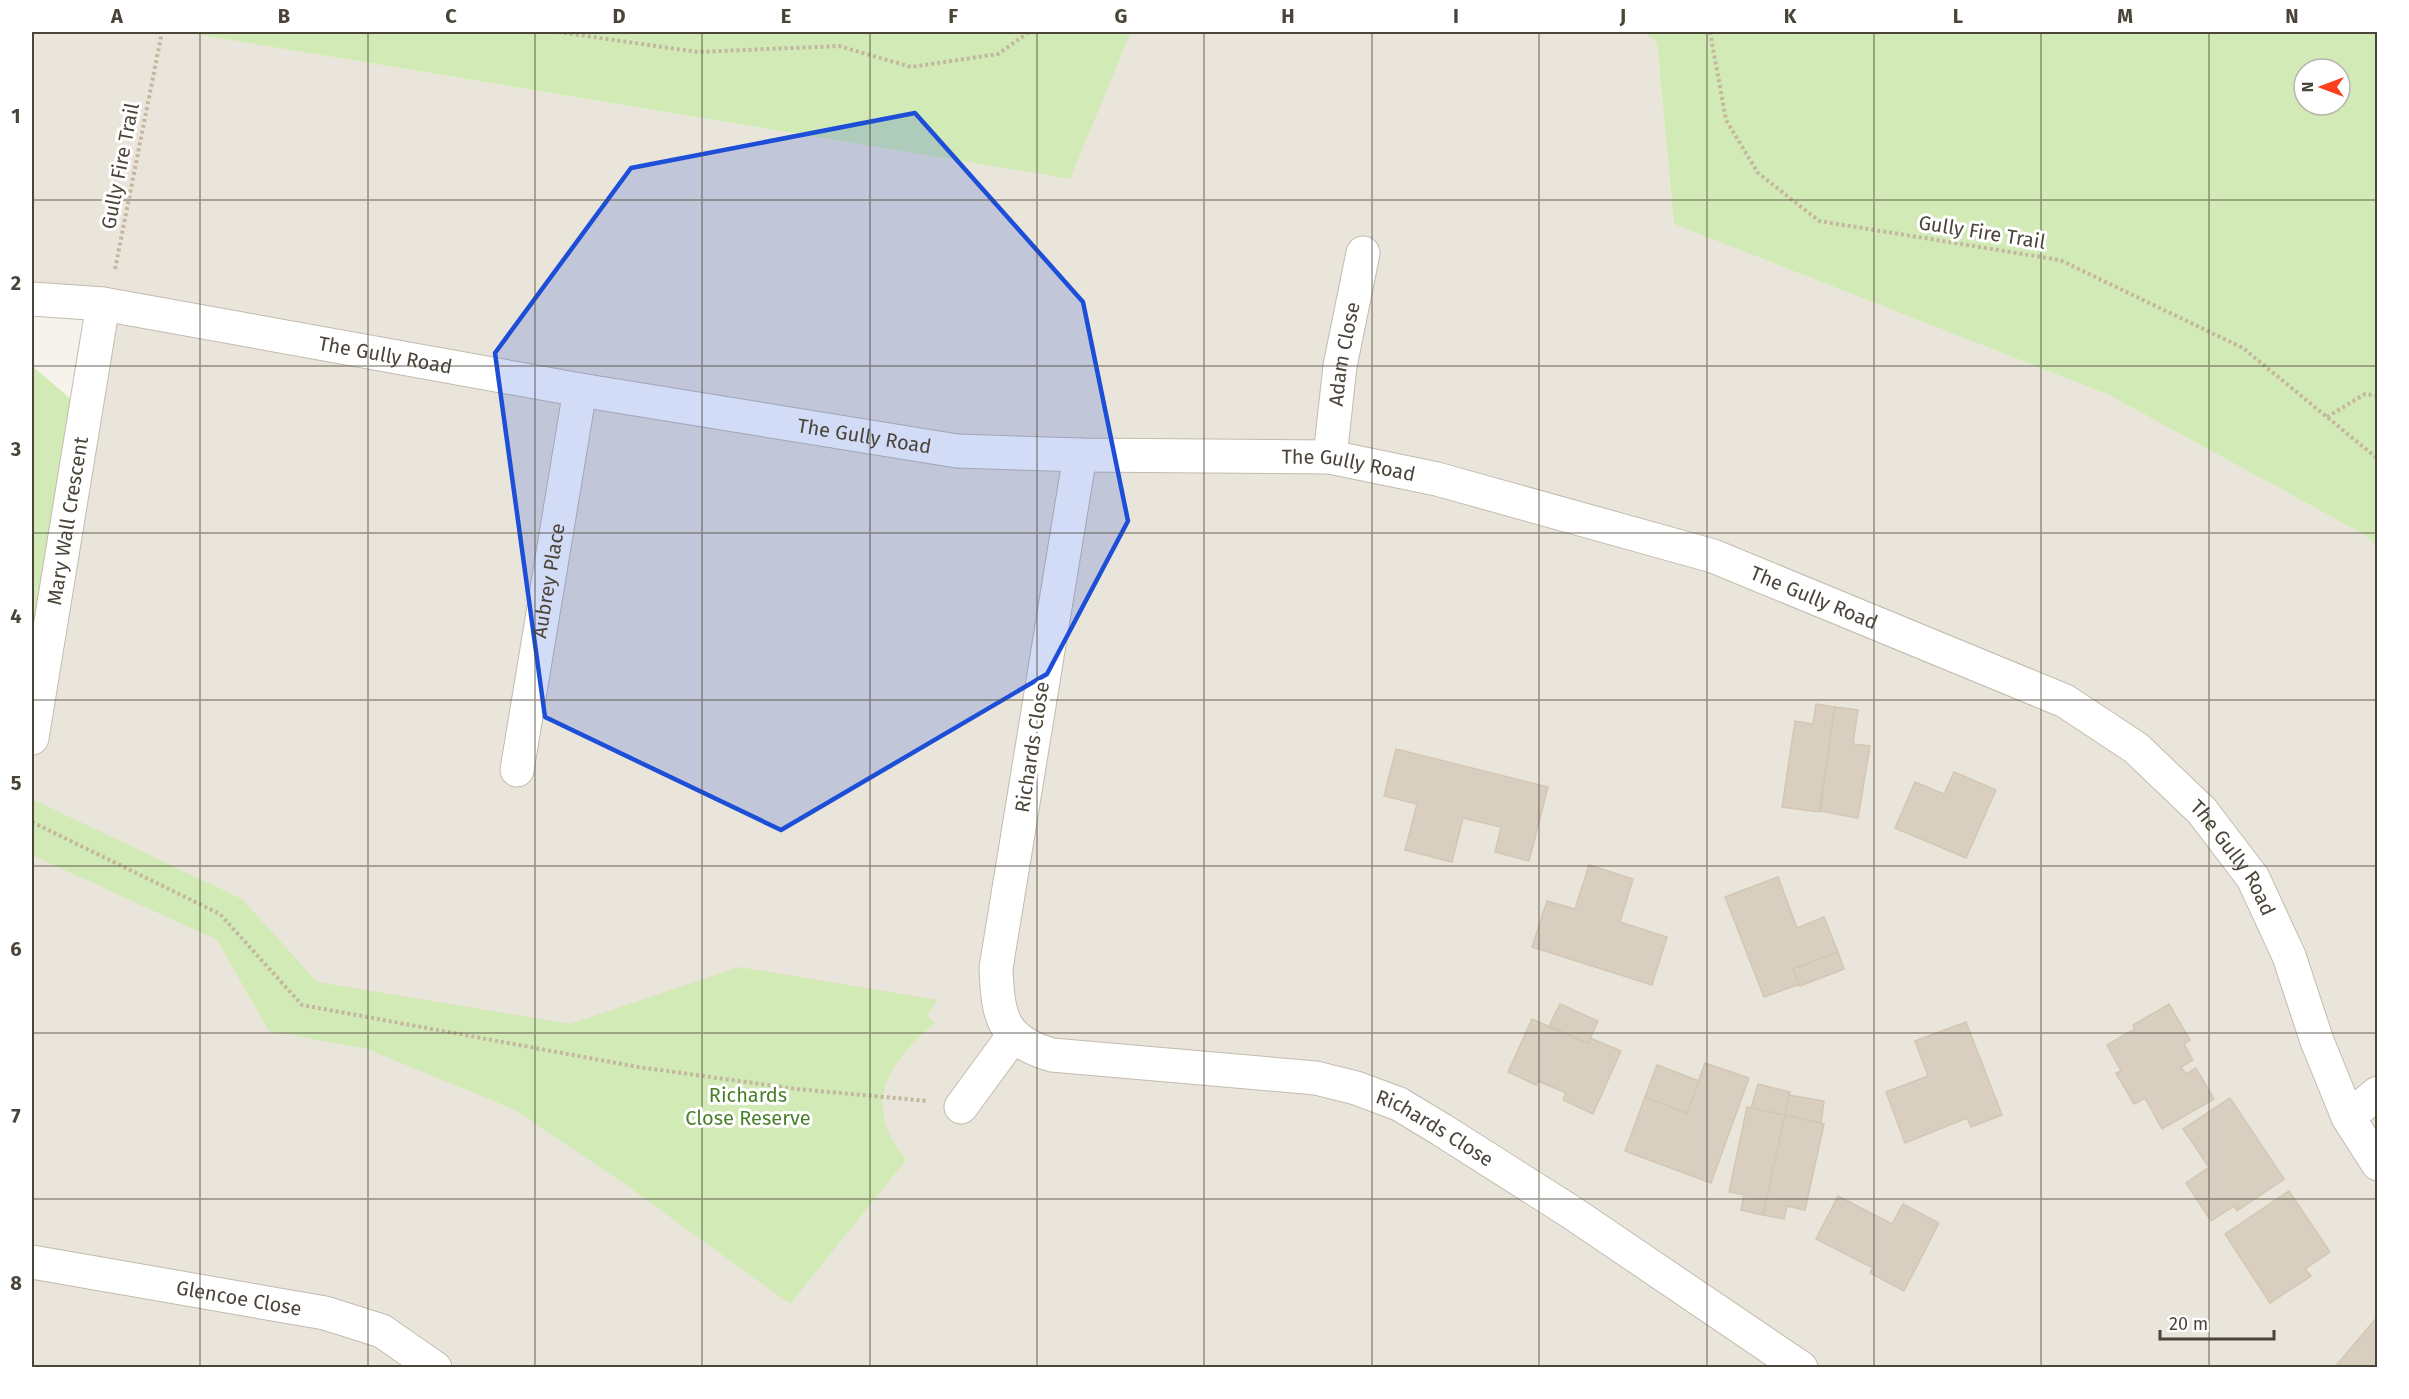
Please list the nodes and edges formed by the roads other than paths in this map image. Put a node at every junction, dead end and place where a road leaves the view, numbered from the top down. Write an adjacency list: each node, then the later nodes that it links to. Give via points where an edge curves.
1 (1364, 253): 6 (street, Adam Close, via 1340,366)
2 (32, 299): 3 (street, The Gully Road)
3 (103, 304): 4 (street, The Gully Road); 7 (street, Mary Wall Crescent)
4 (580, 390): 5 (street, The Gully Road, via 957,451); 8 (street, Aubrey Place)
5 (1080, 455): 6 (street, The Gully Road); 9 (street, Richards Close, via 996,968 998,1008)
6 (1330, 457): 12 (street, The Gully Road, via 1437,479 1713,556 2065,701 2136,748 2194,803 2253,878 2289,956)
7 (32, 738)
8 (517, 770)
9 (1013, 1036): 11 (street); 16 (street, Richards Close, via 1030,1049 1052,1055 1316,1078 1399,1104 1571,1212)
10 (2378, 1093): 12 (street)
11 (961, 1107)
12 (2348, 1117): 13 (street, The Gully Road)
13 (2378, 1164)
14 (32, 1262): 15 (street, Glencoe Close, via 325,1313 382,1331)
15 (435, 1368)
16 (1802, 1368)

